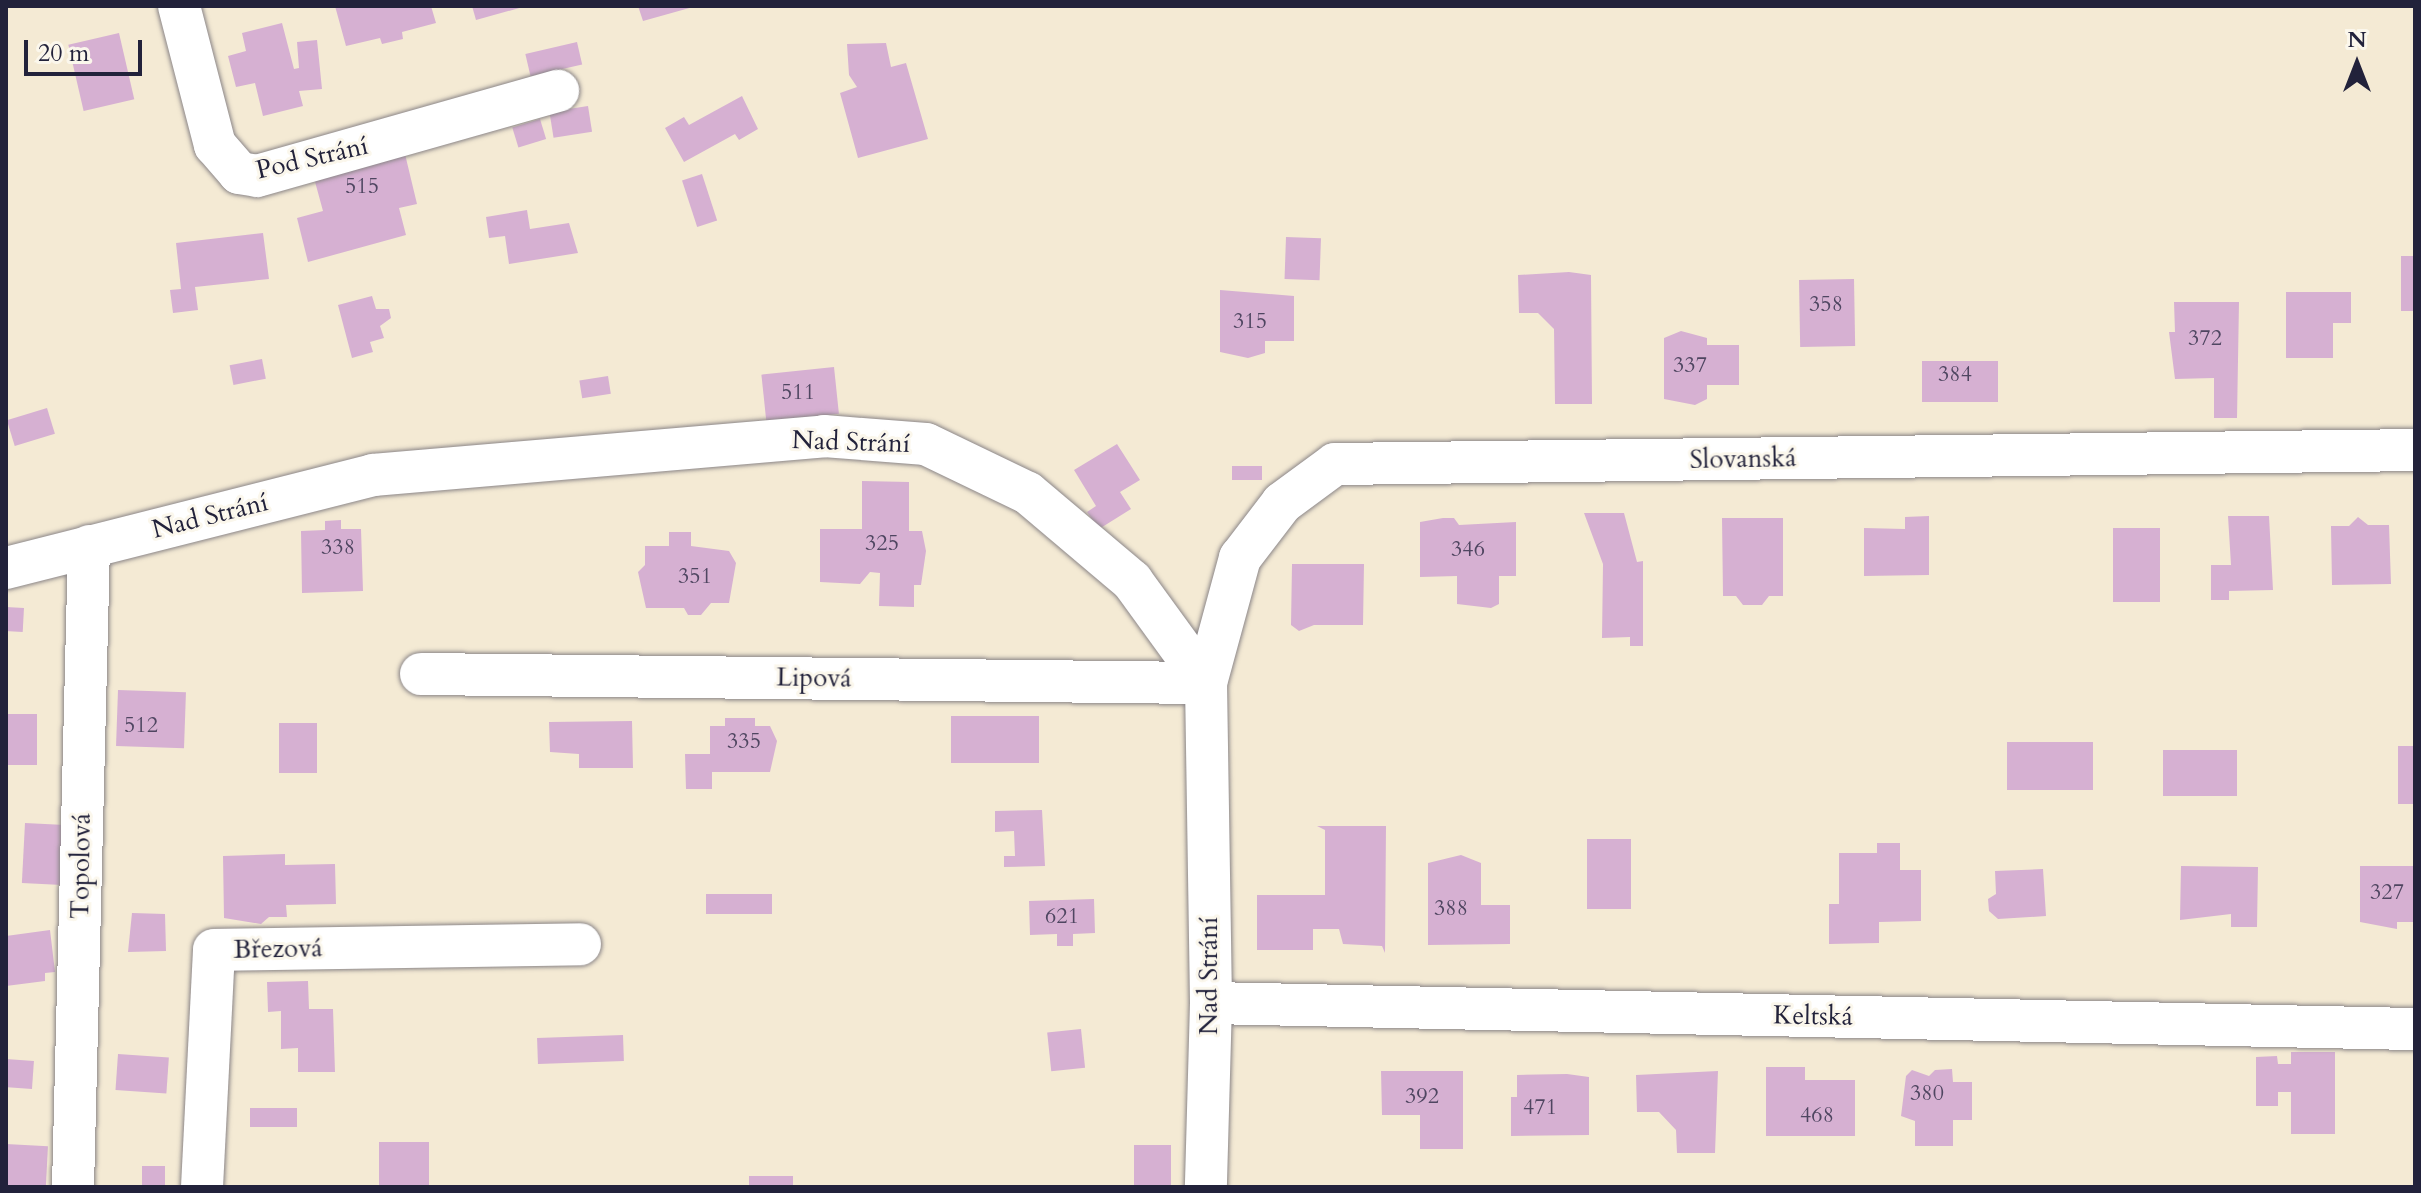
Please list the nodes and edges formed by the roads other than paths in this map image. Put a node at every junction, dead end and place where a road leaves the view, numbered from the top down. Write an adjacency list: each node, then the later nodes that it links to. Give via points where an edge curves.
1 (179, 6): 2 (street, Pod Strání, via 215,145 239,173 257,176)
2 (558, 91)
3 (2415, 450): 7 (street, Slovanská, via 1335,464 1282,503 1240,558)
4 (89, 546): 5 (street, Nad Strání); 7 (street, Nad Strání, via 373,475 824,436 926,444 1028,493 1132,581); 11 (street, Topolová)
5 (6, 568)
6 (421, 674): 7 (street, Lipová)
7 (1206, 683): 9 (street, Nad Strání)
8 (580, 944): 12 (street, Březová, via 214,950)
9 (1211, 1003): 10 (street, Keltská); 13 (street, Nad Strání)
10 (2415, 1029)
11 (73, 1187)
12 (202, 1187)
13 (1206, 1187)

